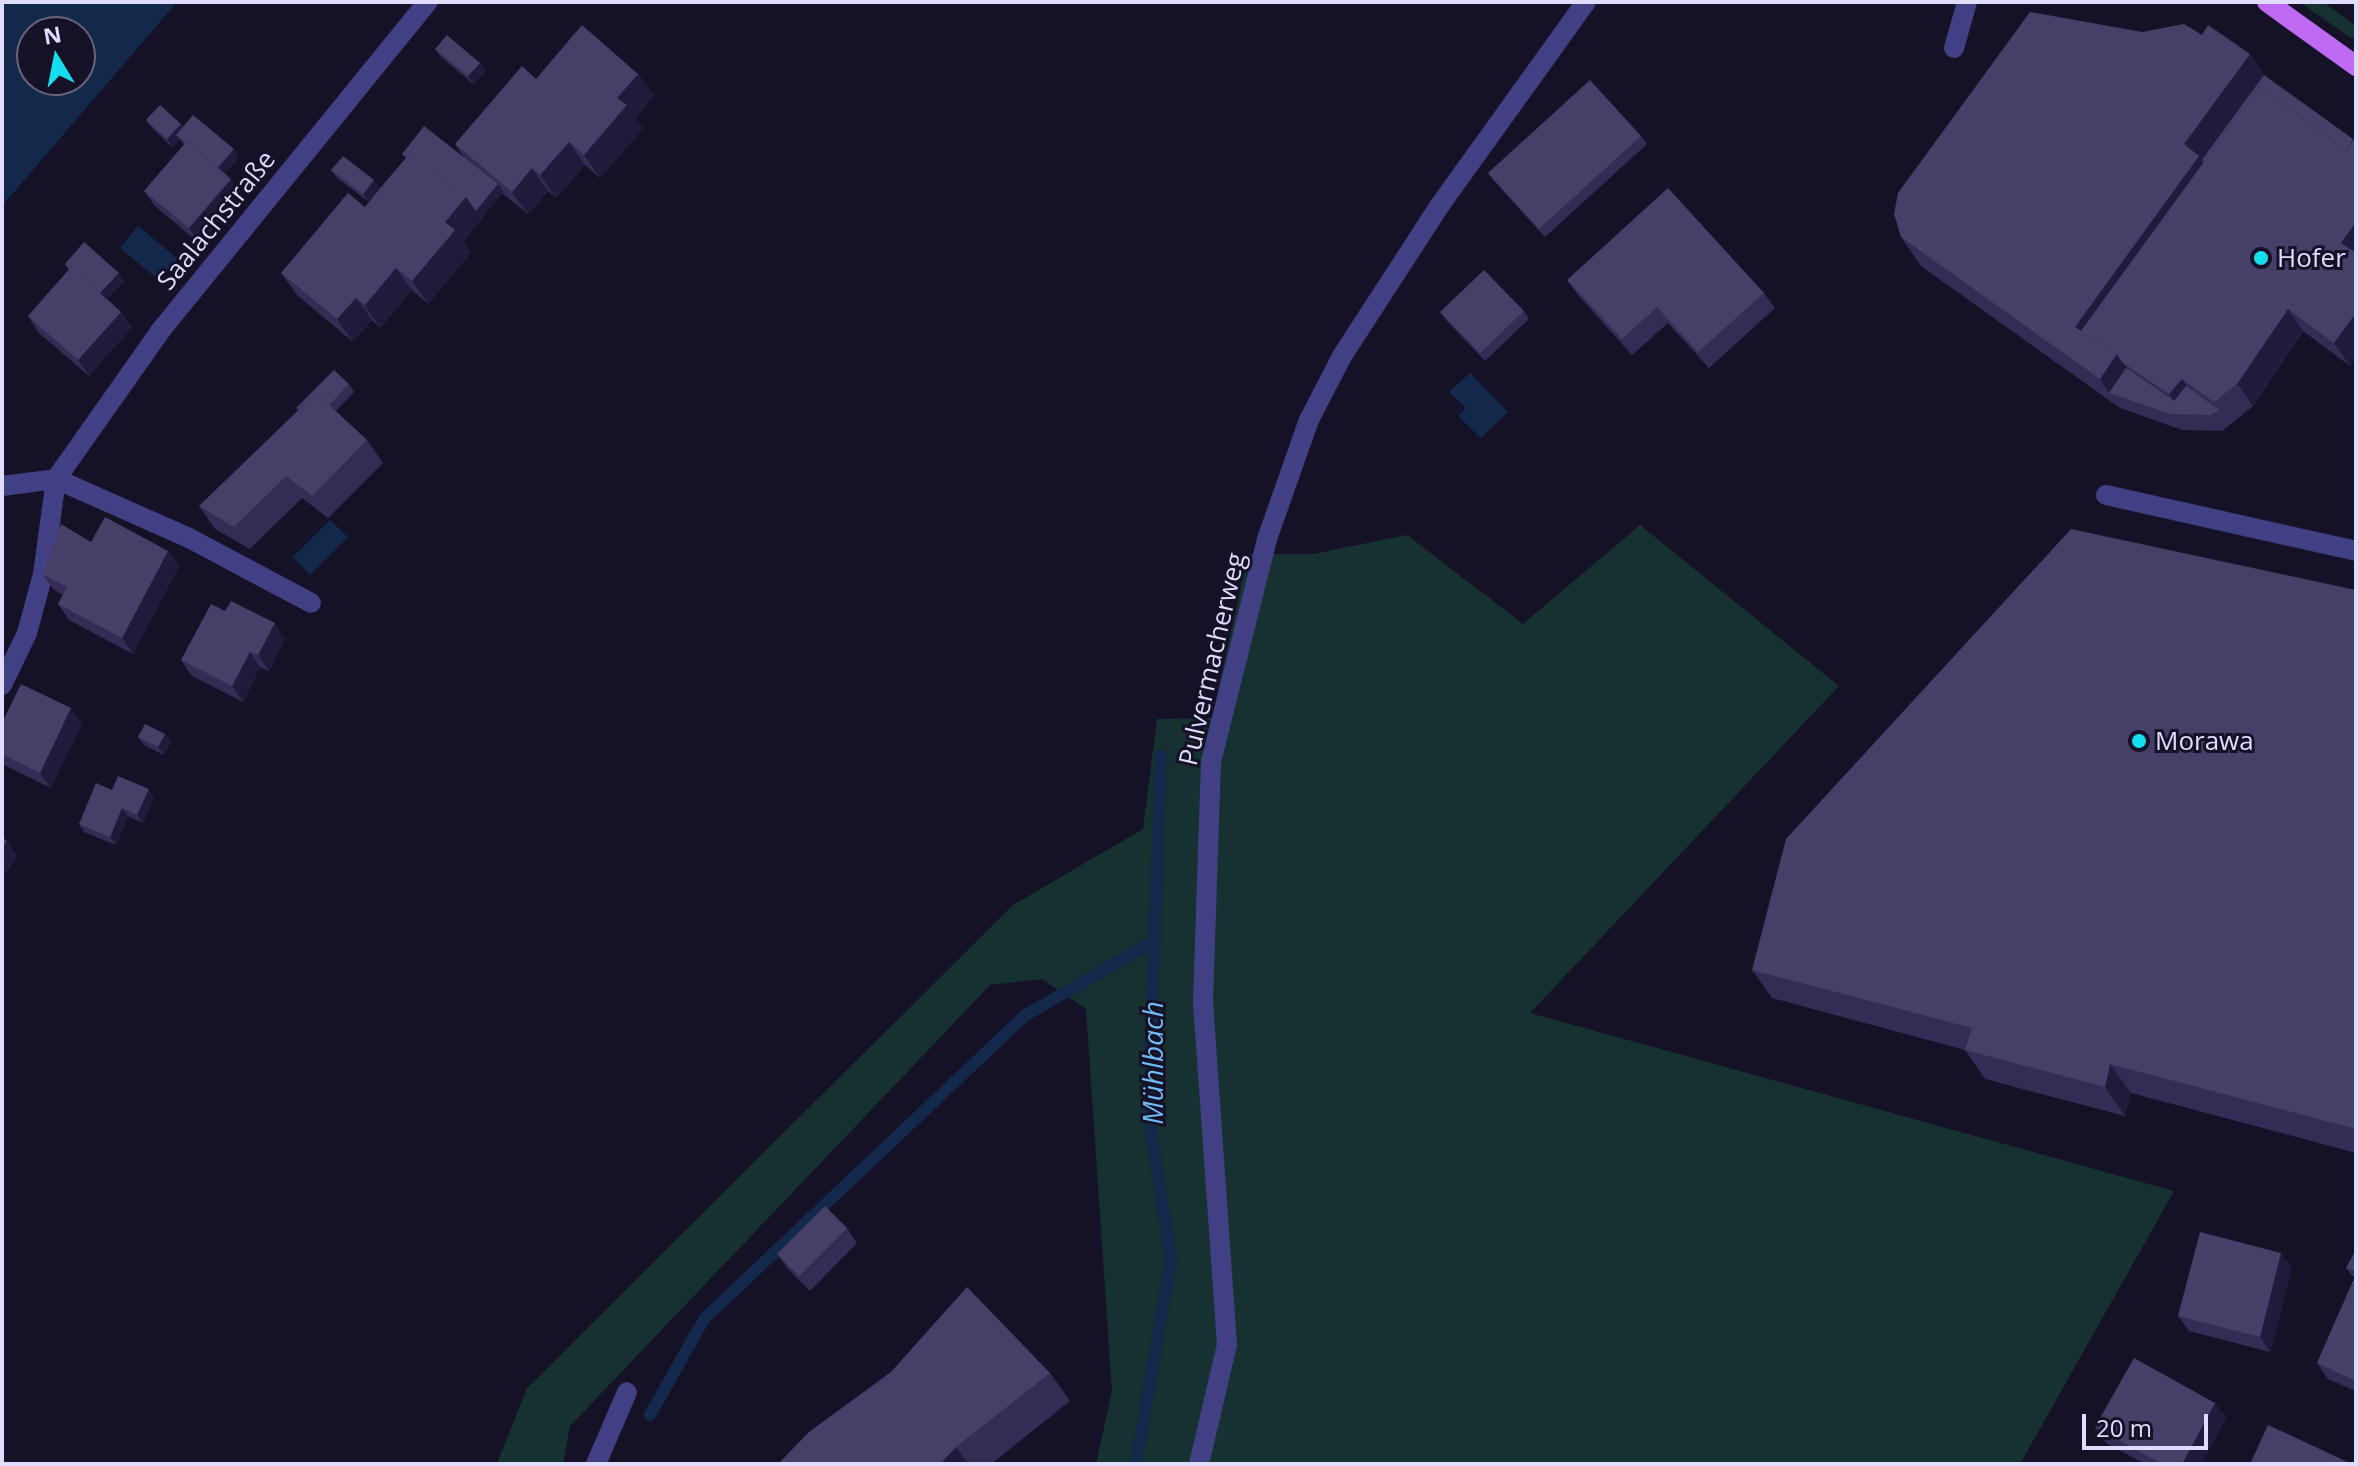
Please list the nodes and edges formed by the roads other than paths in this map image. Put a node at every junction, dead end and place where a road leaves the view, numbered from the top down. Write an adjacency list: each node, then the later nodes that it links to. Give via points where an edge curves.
1 (428, 2): 7 (street, Saalachstraße, via 161,330)
2 (1586, 2): 15 (street, Pulvermacherweg, via 1440,205 1342,356 1309,420 1267,539 1211,762 1203,1002 1227,1345)
3 (1967, 2): 5 (street)
4 (2267, 2): 6 (main road)
5 (1954, 48)
6 (2356, 66)
7 (56, 479): 8 (street); 11 (street, via 189,538); 12 (street, Saalachstraße, via 43,574 27,633)
8 (2, 486)
9 (2106, 495): 10 (street)
10 (2356, 551)
11 (311, 603)
12 (2, 685)
13 (627, 1392): 14 (street)
14 (596, 1464)
15 (1199, 1464)

